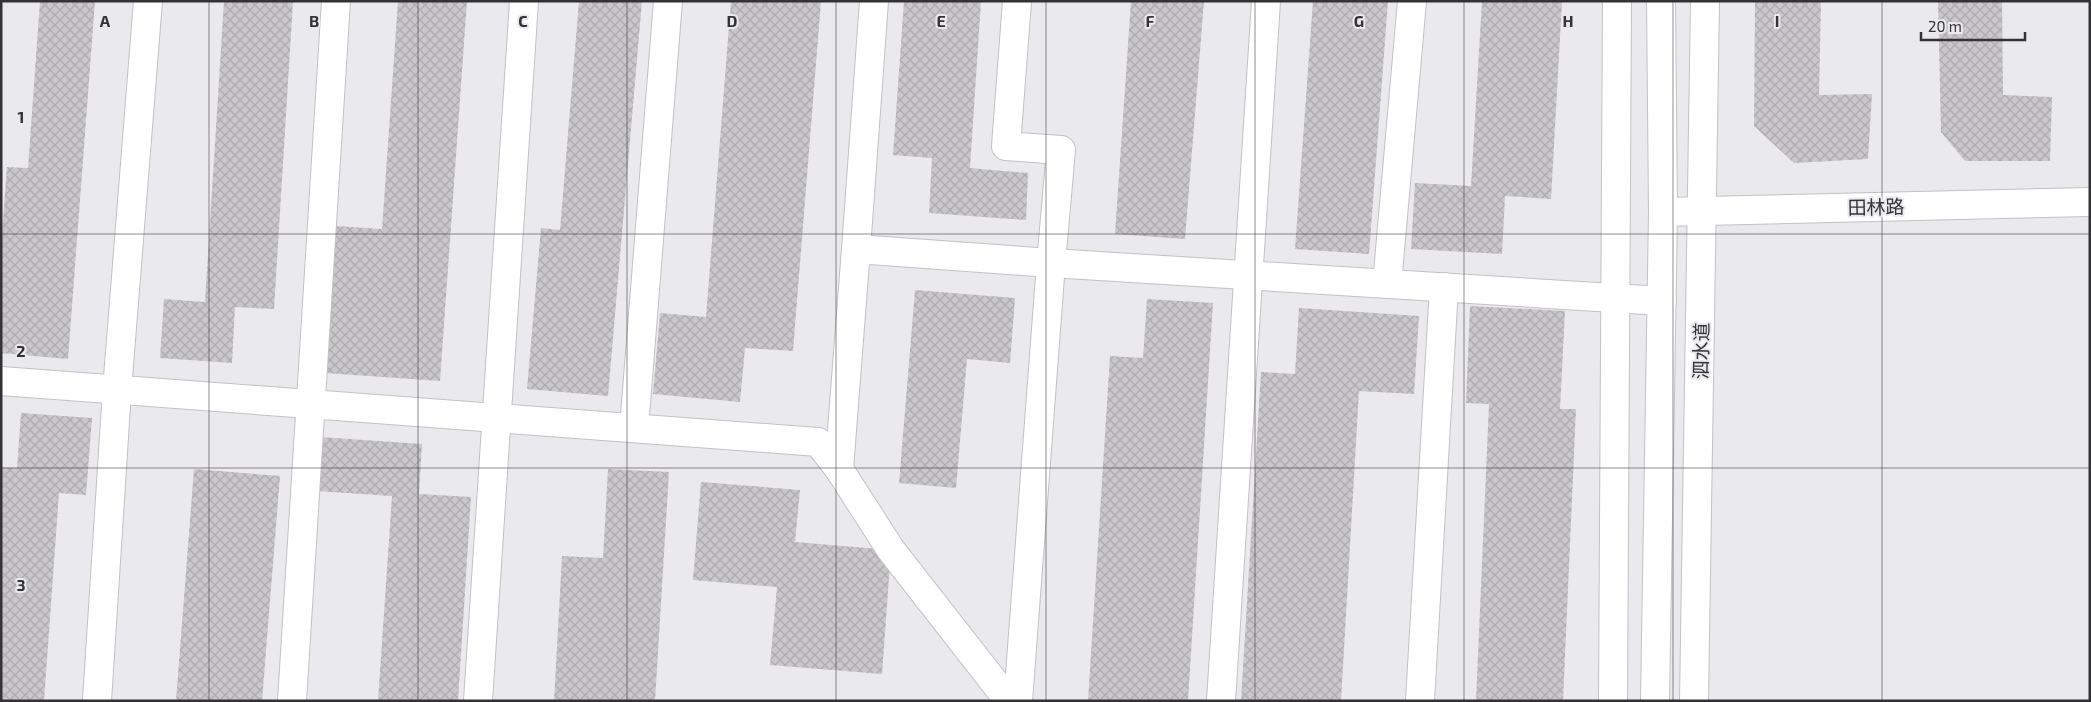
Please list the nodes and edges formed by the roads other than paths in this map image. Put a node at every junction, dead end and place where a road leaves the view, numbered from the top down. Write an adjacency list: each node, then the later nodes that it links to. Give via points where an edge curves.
1 (148, 1): 23 (street)
2 (336, 1): 24 (street)
3 (524, 1): 25 (street)
4 (668, 1): 26 (street)
5 (874, 1): 15 (street)
6 (1017, 1): 16 (street, via 1006,146 1060,150)
7 (1266, 1): 17 (street)
8 (1412, 1): 18 (street)
9 (1618, 1): 20 (street)
10 (1661, 1): 14 (street)
11 (1705, 1): 13 (street, 泗水道)
12 (2090, 202): 13 (street, 田林路)
13 (1703, 211): 14 (street, 田林路); 37 (street, 泗水道)
14 (1663, 212): 21 (street)
15 (856, 249): 16 (street); 27 (street)
16 (1052, 263): 17 (street); 32 (street)
17 (1248, 275): 18 (street); 33 (street)
18 (1387, 284): 19 (street)
19 (1444, 287): 20 (street); 34 (street)
20 (1616, 298): 21 (street); 35 (street)
21 (1662, 301): 36 (street)
22 (1, 381): 23 (street)
23 (117, 390): 24 (street); 28 (street)
24 (311, 404): 25 (street); 29 (street)
25 (496, 418): 26 (street); 30 (street)
26 (634, 428): 27 (street, via 818,442)
27 (839, 469): 31 (street, via 891,550)
28 (97, 701)
29 (292, 701)
30 (478, 701)
31 (1009, 701)
32 (1018, 701)
33 (1221, 701)
34 (1420, 701)
35 (1612, 701)
36 (1655, 701)
37 (1694, 701)

